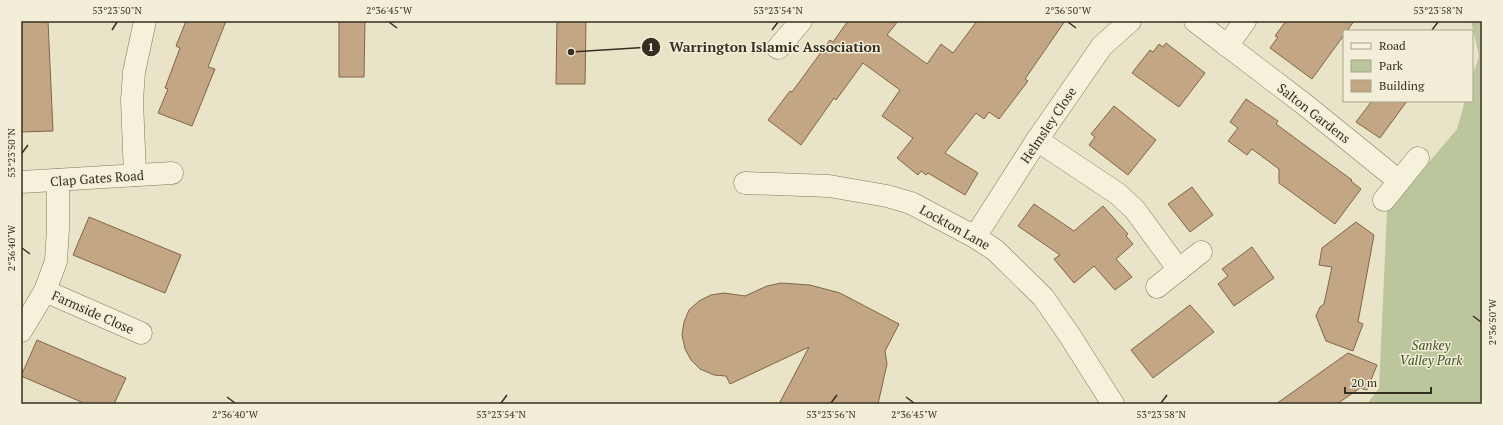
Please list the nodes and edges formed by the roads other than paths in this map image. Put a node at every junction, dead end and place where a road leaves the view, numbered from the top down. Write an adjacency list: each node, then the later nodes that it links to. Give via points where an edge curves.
1 (144, 21): 11 (street, via 134,72 132,100)
2 (801, 21): 7 (street)
3 (1130, 21): 8 (street, Helmsley Close, via 1102,46)
4 (1194, 21): 6 (street)
5 (1245, 21): 6 (street)
6 (1227, 46): 13 (street, Salton Gardens)
7 (778, 48)
8 (1037, 140): 17 (street, Helmsley Close); 19 (street, via 1118,194 1135,210)
9 (1418, 158): 13 (street)
10 (172, 173): 11 (street, Clap Gates Road)
11 (135, 175): 12 (street, Clap Gates Road)
12 (58, 180): 14 (street, Clap Gates Road); 21 (street, Farmside Close, via 56,261)
13 (1399, 181): 16 (street)
14 (21, 182)
15 (745, 183): 17 (street, Lockton Lane, via 829,186 887,196 911,203)
16 (1384, 200)
17 (975, 237): 24 (street, Lockton Lane, via 995,250 1043,297)
18 (1201, 252): 19 (street)
19 (1179, 270): 20 (street)
20 (1157, 287)
21 (45, 291): 22 (street, Farmside Close); 23 (street, Farmside Close)
22 (21, 331)
23 (141, 333)
24 (1113, 404)

